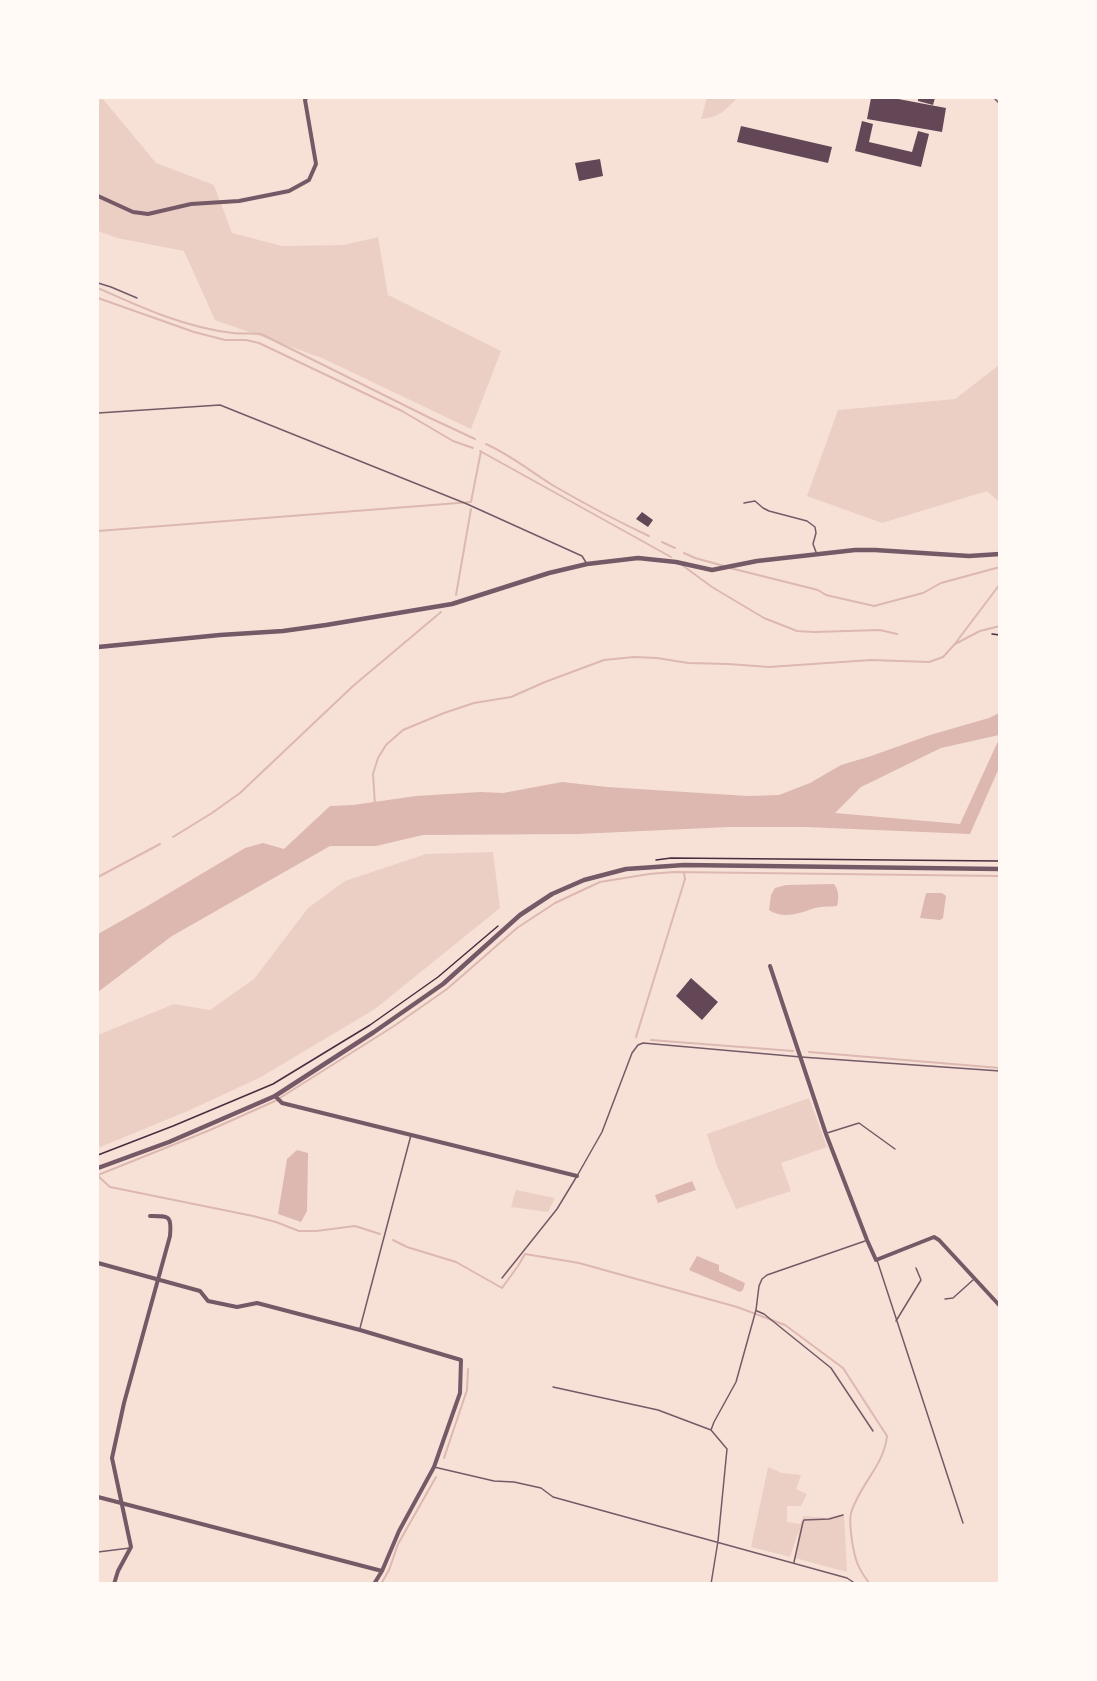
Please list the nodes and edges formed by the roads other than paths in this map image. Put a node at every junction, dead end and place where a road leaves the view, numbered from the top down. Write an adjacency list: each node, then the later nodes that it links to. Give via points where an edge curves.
1 (306, 98): 4 (street, via 316,164 309,180 289,192 190,204 148,214 133,212)
2 (994, 98): 3 (lane)
3 (999, 104)
4 (98, 196)
5 (98, 284): 6 (lane)
6 (137, 298)
7 (98, 413): 11 (lane, via 220,405 467,504 582,555)
8 (744, 503): 9 (lane, via 755,501 769,511 807,521 815,527 813,544)
9 (818, 554): 10 (street, via 865,550); 11 (street, via 712,570 638,558)
10 (999, 554)
11 (587, 564): 12 (street, via 452,604 283,631)
12 (98, 647)
13 (999, 869): 17 (street, via 684,865 626,869 584,880 552,894 520,915 443,984)
14 (770, 966): 15 (street)
15 (801, 1057): 16 (lane); 19 (street); 22 (lane, via 638,1045 602,1132)
16 (999, 1071)
17 (275, 1096): 18 (street, via 282,1103); 21 (street)
18 (411, 1134): 22 (street); 35 (lane)
19 (826, 1134): 20 (lane, via 859,1123); 24 (street)
20 (895, 1149)
21 (98, 1168)
22 (577, 1176): 29 (lane, via 557,1209)
23 (150, 1216): 28 (street, via 166,1216 171,1224)
24 (867, 1240): 25 (street); 33 (lane, via 767,1275 759,1286)
25 (876, 1260): 30 (street, via 934,1237); 34 (lane)
26 (98, 1263): 28 (street)
27 (916, 1268): 34 (lane, via 921,1280)
28 (158, 1278): 35 (street, via 200,1291 208,1300 237,1307 257,1303); 41 (street, via 112,1458)
29 (502, 1278)
30 (974, 1279): 31 (lane, via 953,1298); 32 (street)
31 (945, 1299)
32 (999, 1306)
33 (756, 1310): 37 (lane, via 736,1382); 38 (lane, via 831,1368)
34 (896, 1322): 43 (lane)
35 (360, 1330): 39 (street, via 461,1360 460,1393)
36 (553, 1387): 37 (lane, via 658,1410)
37 (711, 1430): 44 (lane, via 727,1449)
38 (873, 1431)
39 (434, 1467): 44 (lane, via 541,1488 553,1497); 48 (street)
40 (98, 1497): 41 (street)
41 (122, 1503): 45 (street); 48 (street)
42 (843, 1515): 47 (lane, via 828,1520 804,1520)
43 (963, 1523)
44 (718, 1542): 47 (lane); 51 (lane)
45 (131, 1547): 46 (lane); 49 (street)
46 (98, 1552)
47 (794, 1563): 52 (lane)
48 (382, 1571): 50 (street)
49 (115, 1583)
50 (374, 1584)
51 (711, 1584)
52 (856, 1584)

